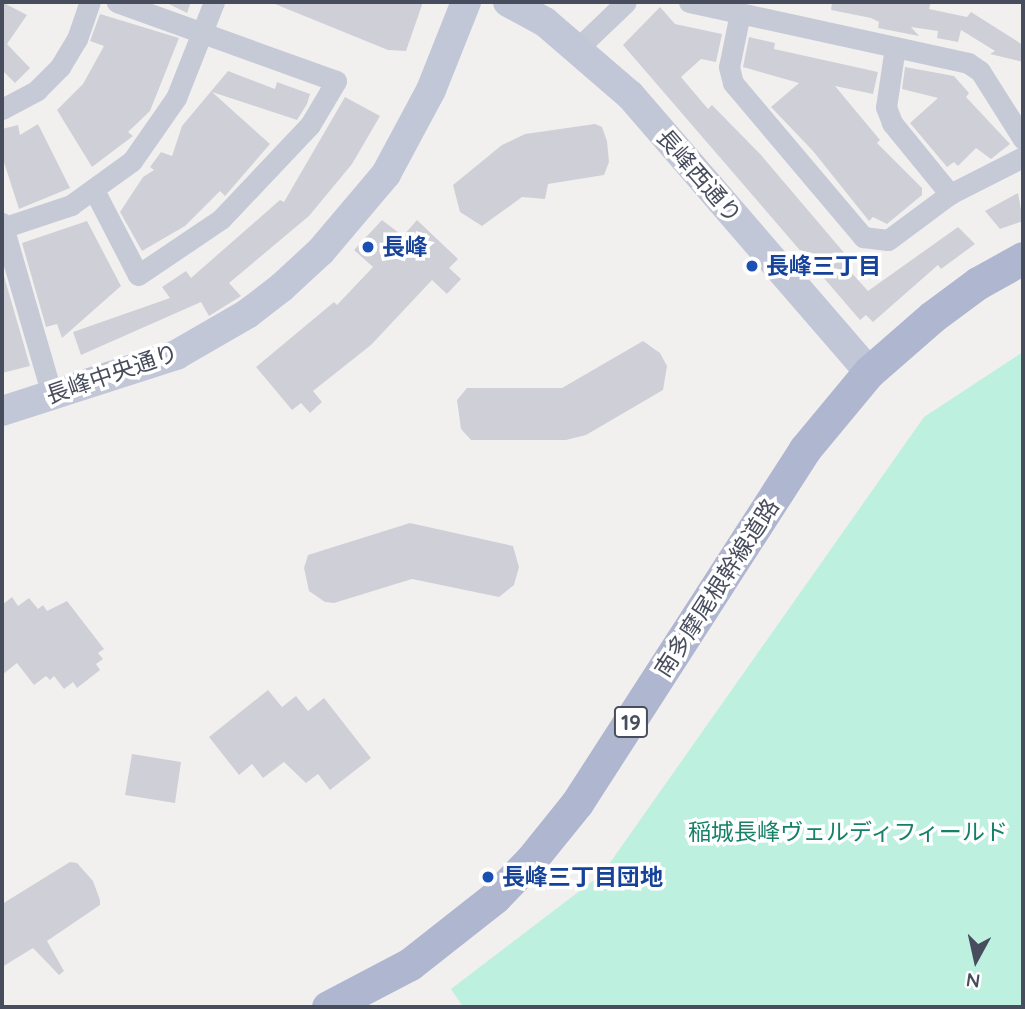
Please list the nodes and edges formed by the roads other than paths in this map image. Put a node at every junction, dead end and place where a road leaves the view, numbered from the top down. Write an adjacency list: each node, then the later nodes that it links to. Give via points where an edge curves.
1 (90, 2): 12 (street, via 77,39 60,67 37,90)
2 (117, 2): 9 (street)
3 (214, 2): 9 (street)
4 (466, 2): 20 (street, 長峰中央通り, via 413,130 386,174 321,251 247,314 210,337 142,369)
5 (508, 2): 11 (street, 長峰西通り)
6 (626, 2): 11 (street)
7 (689, 2): 8 (street)
8 (740, 13): 10 (street); 16 (street, via 729,66 733,83 863,237 888,240)
9 (202, 35): 15 (street, via 162,124 132,161); 15 (street, via 336,81 310,125 280,162 221,219 138,275)
10 (895, 47): 13 (street, via 968,63 980,71); 16 (street, via 886,107 892,123)
11 (579, 48): 19 (street, 長峰西通り, via 630,95)
12 (2, 109)
13 (1023, 139)
14 (1023, 157): 16 (street)
15 (94, 192): 17 (street)
16 (950, 194)
17 (2, 226): 20 (street)
18 (1023, 258): 19 (main road, 南多摩尾根幹線道路 / 19, via 978,283 932,317)
19 (869, 372): 22 (main road, 南多摩尾根幹線道路 / 19, via 805,449 552,836 455,932 387,978)
20 (52, 396): 21 (street, 長峰中央通り)
21 (2, 411)
22 (328, 1007)

